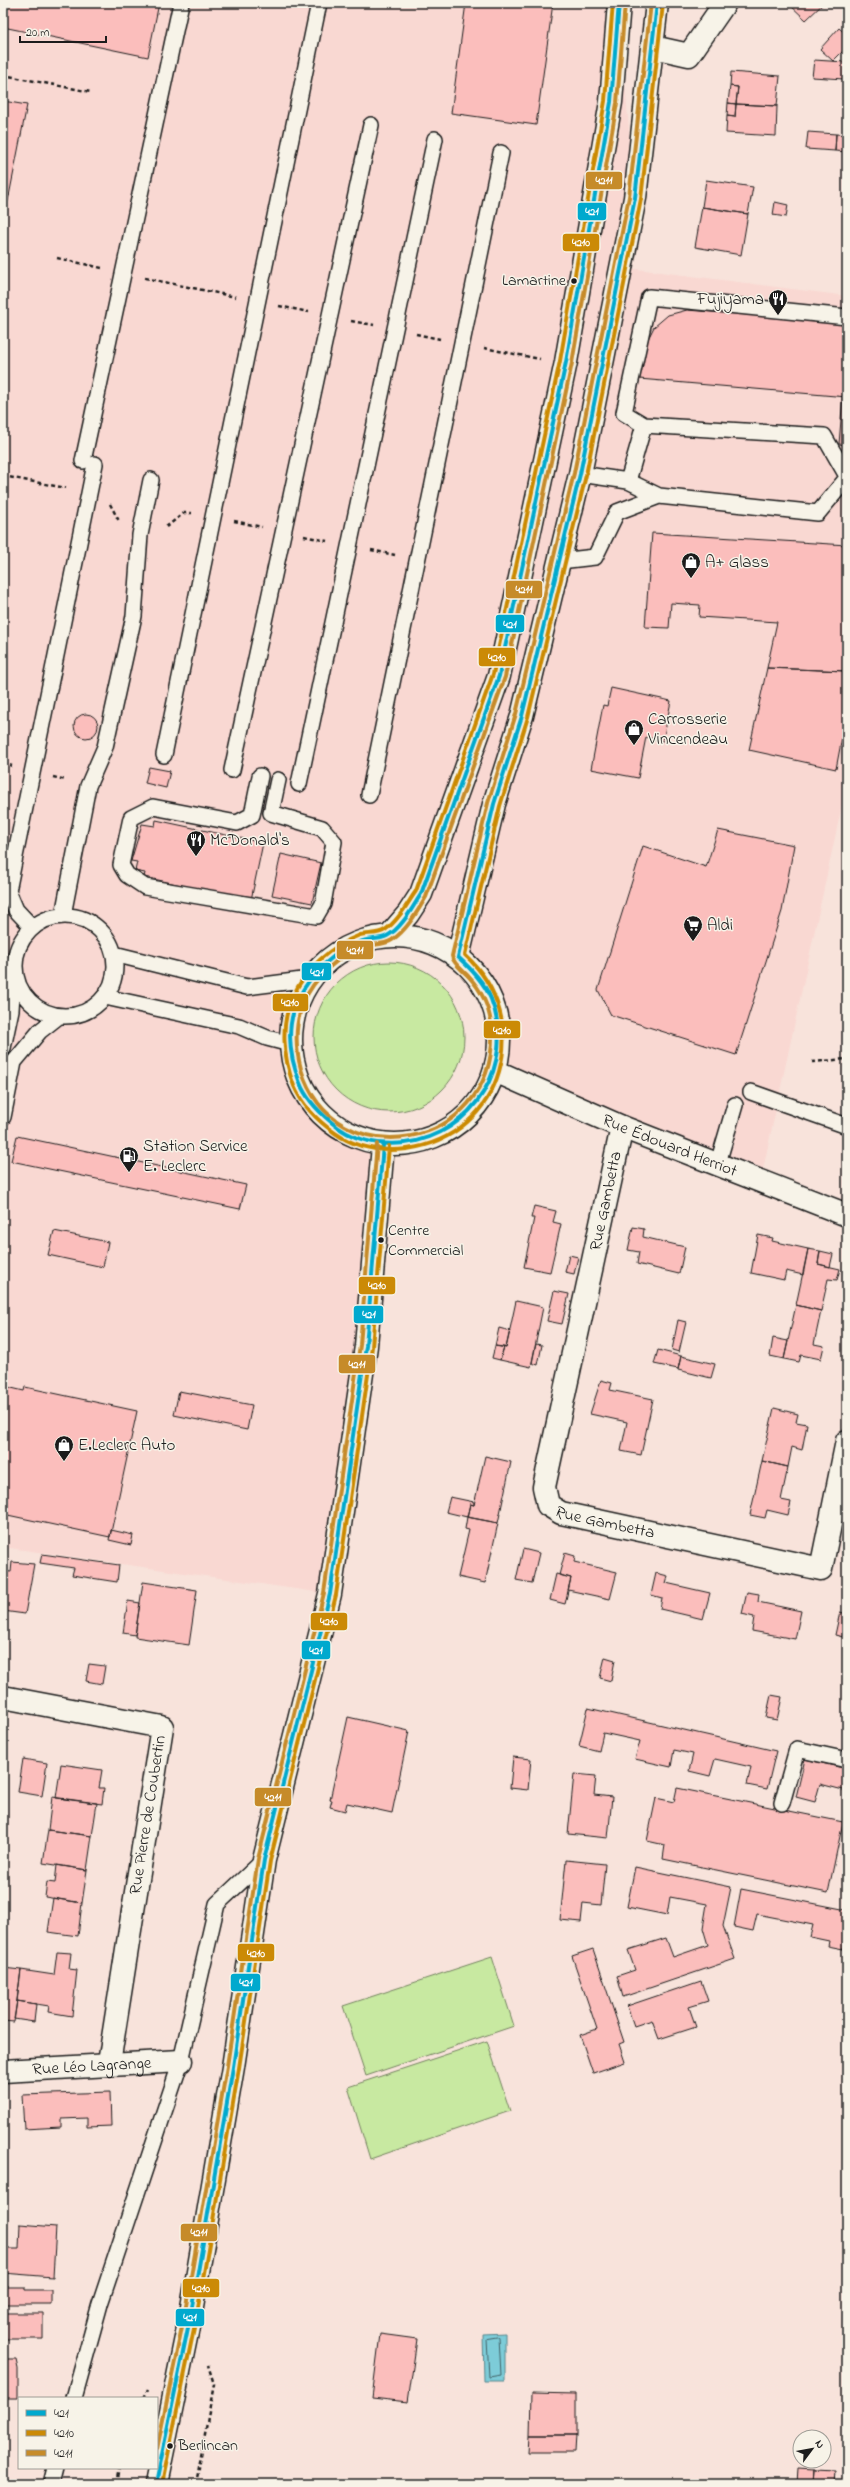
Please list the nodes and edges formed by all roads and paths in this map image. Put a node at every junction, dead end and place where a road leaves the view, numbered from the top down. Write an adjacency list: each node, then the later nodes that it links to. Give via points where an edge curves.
1 (181, 3): 27 (lane, via 89,463 8,891 16,910)
2 (319, 3): 20 (lane)
3 (620, 3): 28 (main road, via 611,102 566,362 499,676 421,894)
4 (657, 3): 6 (main road)
5 (725, 3): 6 (main road, via 689,55)
6 (653, 48): 14 (main road, via 635,198)
7 (3, 75): 8 (path)
8 (91, 92)
9 (371, 125): 21 (lane)
10 (435, 139): 24 (lane)
11 (501, 153): 25 (lane)
12 (847, 317): 13 (lane, via 649,297 624,413)
13 (644, 425): 15 (lane, via 824,436); 17 (lane)
14 (580, 474): 17 (lane); 19 (main road)
15 (847, 477): 18 (lane, via 818,513)
16 (151, 480): 26 (lane, via 140,535 134,616 105,747 88,786)
17 (628, 481): 18 (lane)
18 (659, 496): 19 (lane, via 617,512 595,556)
19 (560, 561): 30 (main road, via 522,716 494,804)
20 (164, 755)
21 (232, 770)
22 (260, 776): 23 (lane, via 252,814 237,823 153,807 131,818 122,866 127,875 145,887 316,916 323,904 334,842 322,828 271,813)
23 (278, 780)
24 (299, 784)
25 (369, 795)
26 (63, 915): 27 (lane, via 46,918); 29 (lane, via 80,917 93,924 110,942)
27 (32, 927): 31 (lane, via 21,940)
28 (389, 936): 30 (main road, via 414,938 437,945); 32 (main road, via 362,941 333,956)
29 (114, 954): 32 (lane, via 247,987); 33 (lane, via 112,984)
30 (458, 957): 39 (main road, via 479,979 493,1004 499,1033)
31 (14, 965): 34 (lane, via 16,980 22,993 32,1004 45,1012); 36 (lane, via 11,1010)
32 (310, 979): 35 (main road, via 298,1000 291,1023)
33 (105, 997): 34 (lane, via 92,1008 76,1015); 35 (lane, via 239,1026)
34 (59, 1016): 42 (lane, via 40,1031 14,1062)
35 (290, 1044): 45 (main road, via 294,1069 304,1092 320,1114 361,1140)
36 (3, 1048)
37 (847, 1059): 38 (path)
38 (812, 1062)
39 (495, 1071): 44 (main road, Rue Édouard Herriot); 45 (main road, via 483,1097 458,1123 440,1135 412,1144)
40 (751, 1092): 43 (lane)
41 (735, 1105): 46 (lane)
42 (3, 1117)
43 (847, 1126)
44 (622, 1128): 46 (main road, Rue Édouard Herriot); 48 (main road, Rue Gambetta, via 544,1487 548,1504 561,1513 821,1569)
45 (383, 1144): 52 (main road, via 366,1346 330,1594)
46 (718, 1163): 47 (main road, Rue Édouard Herriot, via 760,1183)
47 (847, 1215)
48 (847, 1441)
49 (3, 1697): 54 (main road, Rue Pierre de Coubertin, via 162,1727)
50 (847, 1760): 51 (lane, via 797,1749)
51 (782, 1803)
52 (264, 1860): 53 (lane, via 217,1904); 61 (main road, via 193,2306)
53 (181, 2061): 54 (main road, Rue Léo Lagrange); 56 (lane, via 100,2304)
54 (109, 2063): 55 (main road, Rue Léo Lagrange)
55 (3, 2071)
56 (74, 2397)
57 (56, 2469): 59 (lane)
58 (120, 2469): 60 (path)
59 (51, 2484)
60 (117, 2484)
61 (156, 2484)

